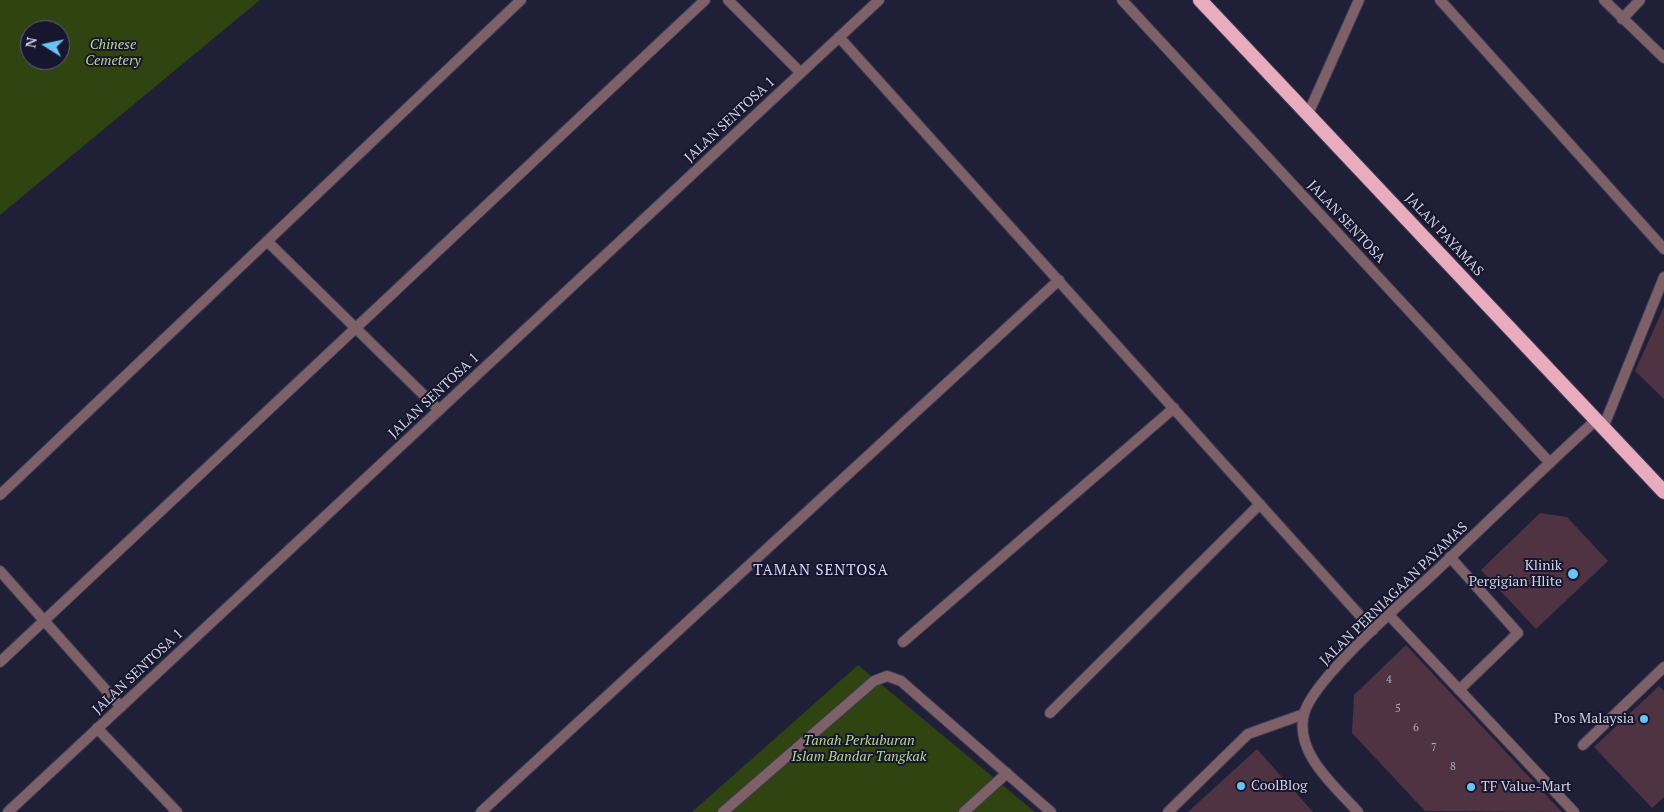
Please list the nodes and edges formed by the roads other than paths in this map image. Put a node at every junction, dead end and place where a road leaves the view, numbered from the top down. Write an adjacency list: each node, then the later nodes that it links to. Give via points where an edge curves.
1 (521, 0): 16 (street)
2 (705, 0): 20 (street)
3 (728, 0): 14 (street)
4 (879, 0): 12 (street, JALAN SENTOSA 1)
5 (1122, 0): 24 (street, JALAN SENTOSA)
6 (1200, 0): 15 (highway, JALAN PAYAMAS)
7 (1359, 0): 15 (street)
8 (1440, 0): 17 (street)
9 (1604, 0): 11 (street)
10 (1640, 0): 11 (street)
11 (1622, 19): 13 (street)
12 (840, 37): 14 (street, JALAN SENTOSA 1); 19 (street)
13 (1664, 58)
14 (801, 73): 22 (street, JALAN SENTOSA 1)
15 (1308, 114): 23 (highway, JALAN PAYAMAS)
16 (268, 242): 20 (street); 26 (street)
17 (1664, 249)
18 (1664, 277): 23 (street)
19 (1059, 280): 21 (street); 45 (street)
20 (355, 329): 22 (street); 31 (street)
21 (1174, 408): 27 (street); 33 (street)
22 (439, 410): 37 (street, JALAN SENTOSA 1)
23 (1600, 424): 24 (street, JALAN PERNIAGAAN PAYAMAS); 25 (highway, JALAN PAYAMAS)
24 (1550, 463): 28 (street, JALAN PERNIAGAAN PAYAMAS)
25 (1664, 492)
26 (0, 495)
27 (1260, 504): 32 (street); 38 (street)
28 (1450, 557): 30 (street, JALAN PERNIAGAAN PAYAMAS); 36 (street, via 1518,633)
29 (0, 571): 31 (street)
30 (1389, 615): 32 (street, JALAN PERNIAGAAN PAYAMAS); 36 (street)
31 (45, 621): 34 (street); 37 (street)
32 (1373, 630): 39 (street, JALAN PERNIAGAAN PAYAMAS, via 1314,692)
33 (903, 642)
34 (0, 662)
35 (1664, 667): 41 (street)
36 (1459, 690): 51 (street)
37 (121, 707): 40 (street, JALAN SENTOSA 1)
38 (1050, 713)
39 (1304, 714): 49 (street, via 1248,734); 50 (street, JALAN PERNIAGAAN PAYAMAS, via 1304,736 1314,762)
40 (97, 728): 43 (street, JALAN SENTOSA 1); 44 (street)
41 (1583, 746)
42 (1007, 773): 46 (street, via 901,681 895,677 880,677); 47 (street); 48 (street)
43 (8, 812)
44 (177, 812)
45 (481, 812)
46 (723, 812)
47 (964, 812)
48 (1051, 812)
49 (1168, 812)
50 (1358, 812)
51 (1574, 812)

